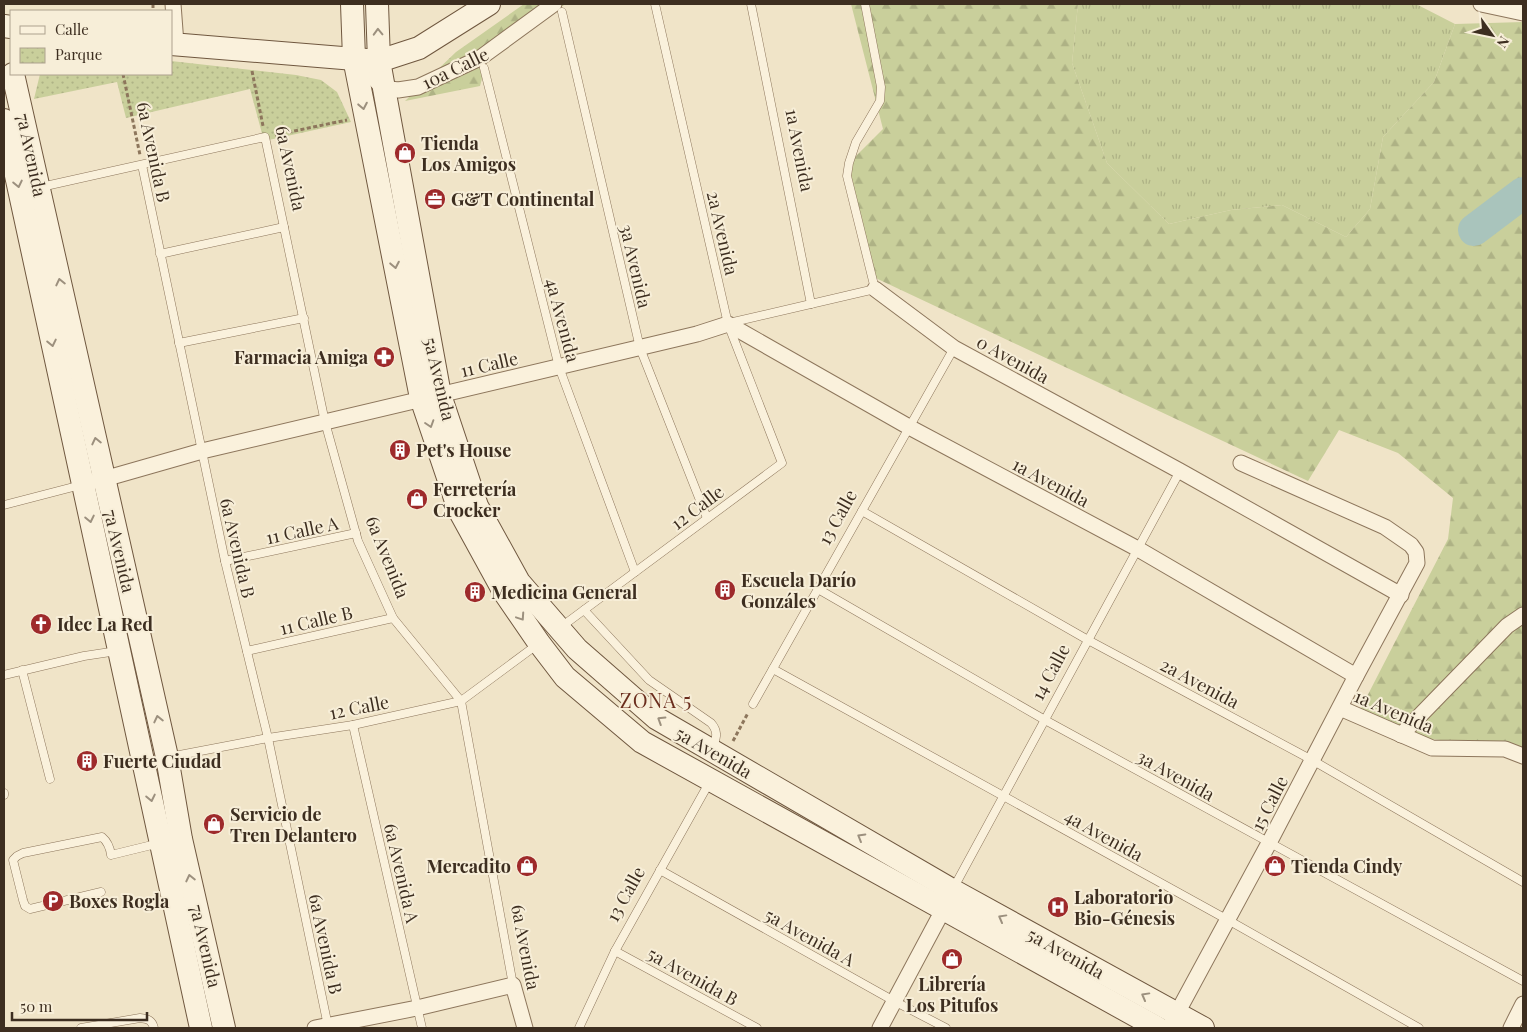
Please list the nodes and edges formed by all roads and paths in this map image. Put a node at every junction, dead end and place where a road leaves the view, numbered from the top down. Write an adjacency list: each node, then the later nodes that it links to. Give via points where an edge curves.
1 (173, 4): 11 (street)
2 (352, 4): 13 (street, 5a Avenida)
3 (377, 4): 14 (street, 5a Avenida, one-way to 3)
4 (489, 4): 14 (street, via 419,48)
5 (655, 4): 30 (lane, 2a Avenida)
6 (751, 4): 28 (lane, 1a Avenida)
7 (865, 4): 27 (lane, via 880,101 856,142 847,176)
8 (1481, 4): 10 (street)
9 (558, 8): 18 (street, 10a Calle, via 465,66 418,87); 32 (lane, 3a Avenida)
10 (1523, 13)
11 (174, 44): 12 (street)
12 (247, 50): 13 (street); 21 (path, 6a Avenida)
13 (354, 58): 14 (street); 18 (street); 19 (street, 5a Avenida, one-way to 19)
14 (379, 61): 18 (street, 5a Avenida)
15 (484, 68): 34 (lane, 4a Avenida)
16 (123, 75): 23 (path, 6a Avenida B)
17 (19, 80): 24 (street, 7a Avenida)
18 (384, 88): 35 (street, 5a Avenida)
19 (365, 116): 21 (path); 35 (street, 5a Avenida, one-way to 35)
20 (4, 120): 22 (street, 7a Avenida)
21 (265, 137): 23 (lane); 25 (lane, 6a Avenida)
22 (7, 153): 42 (street, 7a Avenida, one-way to 42)
23 (142, 165): 24 (lane); 26 (lane, 6a Avenida B)
24 (39, 188): 42 (street, 7a Avenida, one-way to 24)
25 (284, 227): 26 (lane); 29 (lane, 6a Avenida)
26 (160, 254): 31 (lane, 6a Avenida B)
27 (875, 289): 28 (lane, 11 Calle); 33 (street, 0 Avenida)
28 (811, 304): 30 (lane, 11 Calle)
29 (304, 318): 31 (lane); 36 (lane, 6a Avenida)
30 (728, 324): 32 (street, 11 Calle); 37 (street, 1a Avenida); 39 (lane, 2a Avenida)
31 (179, 343): 38 (lane, 6a Avenida B)
32 (640, 348): 34 (street, 11 Calle); 45 (lane, 3a Avenida)
33 (954, 348): 37 (lane, 13 Calle); 41 (street, 0 Avenida)
34 (559, 367): 35 (street, 11 Calle); 49 (lane, 4a Avenida)
35 (431, 397): 36 (street, 11 Calle); 55 (street, 5a Avenida, via 476,506 519,582); 57 (street, 5a Avenida, one-way to 57, via 459,510 504,592)
36 (325, 422): 38 (street, 11 Calle); 46 (lane, 6a Avenida)
37 (909, 427): 44 (lane, 13 Calle); 47 (street, 1a Avenida)
38 (202, 451): 42 (street, 11 Calle); 48 (lane, 6a Avenida B)
39 (782, 463): 45 (lane, 12 Calle)
40 (1241, 463): 51 (street, 15 Calle, via 1385,527 1411,545 1416,552 1417,564)
41 (1180, 471): 47 (lane, 14 Calle); 51 (street, 0 Avenida)
42 (94, 482): 43 (lane); 58 (street, 7a Avenida, one-way to 58); 73 (street, 7a Avenida, one-way to 42)
43 (4, 505)
44 (862, 511): 50 (lane, 13 Calle); 56 (lane, 2a Avenida)
45 (707, 518): 49 (lane, 12 Calle)
46 (356, 534): 48 (lane, 11 Calle A); 54 (lane, 6a Avenida)
47 (1138, 549): 56 (lane, 14 Calle); 63 (street, 1a Avenida)
48 (225, 561): 59 (lane, 6a Avenida B)
49 (635, 572): 52 (lane, 12 Calle)
50 (818, 589): 60 (lane, 13 Calle); 67 (lane, 3a Avenida)
51 (1401, 595): 63 (street, 15 Calle)
52 (584, 610): 55 (lane, 12 Calle); 71 (lane, via 649,680 712,723 717,735)
53 (1523, 615): 69 (street, via 1508,626)
54 (393, 618): 59 (lane, 11 Calle B); 64 (lane, 6a Avenida)
55 (558, 629): 71 (street, 5a Avenida, one-way to 55, via 656,718)
56 (1088, 640): 67 (lane, 14 Calle); 74 (lane, 2a Avenida)
57 (539, 643): 64 (lane, 12 Calle); 76 (street, 5a Avenida, via 566,677 642,742)
58 (119, 650): 61 (lane); 78 (street, 7a Avenida, one-way to 78)
59 (247, 651): 70 (lane, 6a Avenida B)
60 (773, 669): 65 (lane, 13 Calle); 77 (lane, 4a Avenida)
61 (22, 670): 62 (lane); 75 (lane)
62 (4, 675)
63 (1356, 676): 66 (street, 15 Calle)
64 (461, 701): 68 (lane, 12 Calle); 87 (lane, 6a Avenida)
65 (753, 704)
66 (1340, 708): 69 (street, 1a Avenida); 74 (street, 15 Calle)
67 (1045, 720): 77 (lane, 14 Calle); 79 (lane, 3a Avenida)
68 (353, 725): 70 (lane, 12 Calle); 90 (lane, 6a Avenida A)
69 (1401, 734): 72 (street, 1a Avenida, via 1432,748 1505,749)
70 (268, 738): 73 (lane, 12 Calle); 92 (lane, 6a Avenida B)
71 (712, 750): 83 (street, 5a Avenida, one-way to 71)
72 (1523, 756)
73 (167, 757): 78 (street, 7a Avenida)
74 (1312, 760): 79 (street, 15 Calle); 81 (lane, 2a Avenida)
75 (50, 779)
76 (710, 781): 80 (lane, 13 Calle); 83 (street, 5a Avenida)
77 (1003, 797): 83 (lane, 14 Calle); 84 (lane, 4a Avenida)
78 (171, 841): 82 (lane, via 111,856 102,837 23,853 13,860 25,906 30,909); 95 (street, 7a Avenida); 96 (street, 7a Avenida, one-way to 78)
79 (1270, 843): 84 (street, 15 Calle); 86 (lane, 3a Avenida)
80 (660, 870): 85 (lane, 13 Calle); 88 (lane, 5a Avenida A)
81 (1523, 882)
82 (101, 892)
83 (948, 900): 88 (street, 14 Calle); 91 (street, 5a Avenida, one-way to 83); 103 (street, 5a Avenida)
84 (1228, 920): 91 (street, 15 Calle); 105 (lane, 4a Avenida)
85 (615, 951): 99 (lane, 13 Calle); 100 (lane, 5a Avenida B)
86 (1523, 981)
87 (513, 985): 90 (street); 98 (street, 6a Avenida)
88 (894, 1001): 101 (street, 14 Calle); 102 (lane, 5a Avenida A)
89 (1523, 1004): 106 (street)
90 (418, 1008): 92 (street); 97 (lane, 6a Avenida A)
91 (1173, 1021): 104 (street, 5a Avenida)
92 (324, 1027)
93 (81, 1028): 94 (lane, via 140,1018 149,1019)
94 (154, 1028)
95 (201, 1028)
96 (224, 1028)
97 (422, 1028)
98 (525, 1028)
99 (580, 1028)
100 (757, 1028)
101 (880, 1028)
102 (946, 1028)
103 (1158, 1028)
104 (1203, 1028)
105 (1419, 1028)
106 (1511, 1028)

